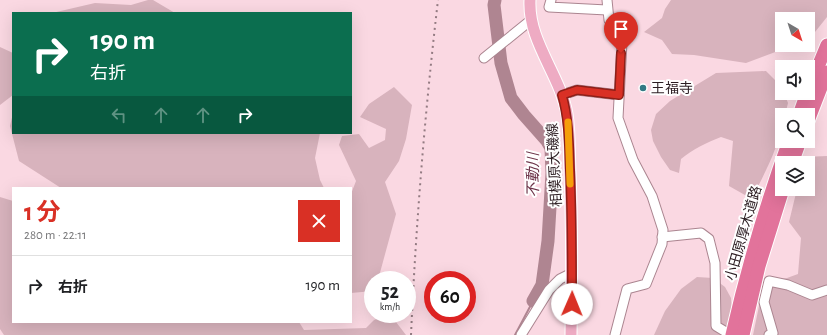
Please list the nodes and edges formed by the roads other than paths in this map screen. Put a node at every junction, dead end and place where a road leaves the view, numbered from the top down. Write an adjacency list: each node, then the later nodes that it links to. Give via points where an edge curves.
1 (530, 0): 5 (main road, 相模原大磯線)
2 (551, 0): 4 (street, via 550,7)
3 (607, 0): 4 (street)
4 (607, 10): 11 (street, via 609,20 622,42)
5 (531, 20): 7 (street); 10 (main road, 相模原大磯線)
6 (827, 45): 9 (highway)
7 (484, 58)
8 (827, 72): 12 (highway)
9 (815, 75)
10 (562, 95): 11 (street, via 577,90); 16 (main road, 相模原大磯線, via 567,115 572,209)
11 (619, 95): 15 (street, via 618,118 633,160 652,196 663,230)
12 (813, 108)
13 (787, 148): 18 (highway, 小田原厚木道路)
14 (781, 196): 22 (highway, 小田原厚木道路, via 759,266)
15 (662, 237): 18 (street, via 701,233 709,239 715,263 716,326); 21 (street, via 662,244 646,284 627,289)
16 (572, 273): 19 (street, via 560,279 549,290); 20 (main road, 相模原大磯線)
17 (827, 290): 23 (street, via 812,295 788,285 768,281 764,302 773,333)
18 (729, 333)
19 (521, 335)
20 (571, 335)
21 (615, 335)
22 (743, 335)
23 (770, 335)

